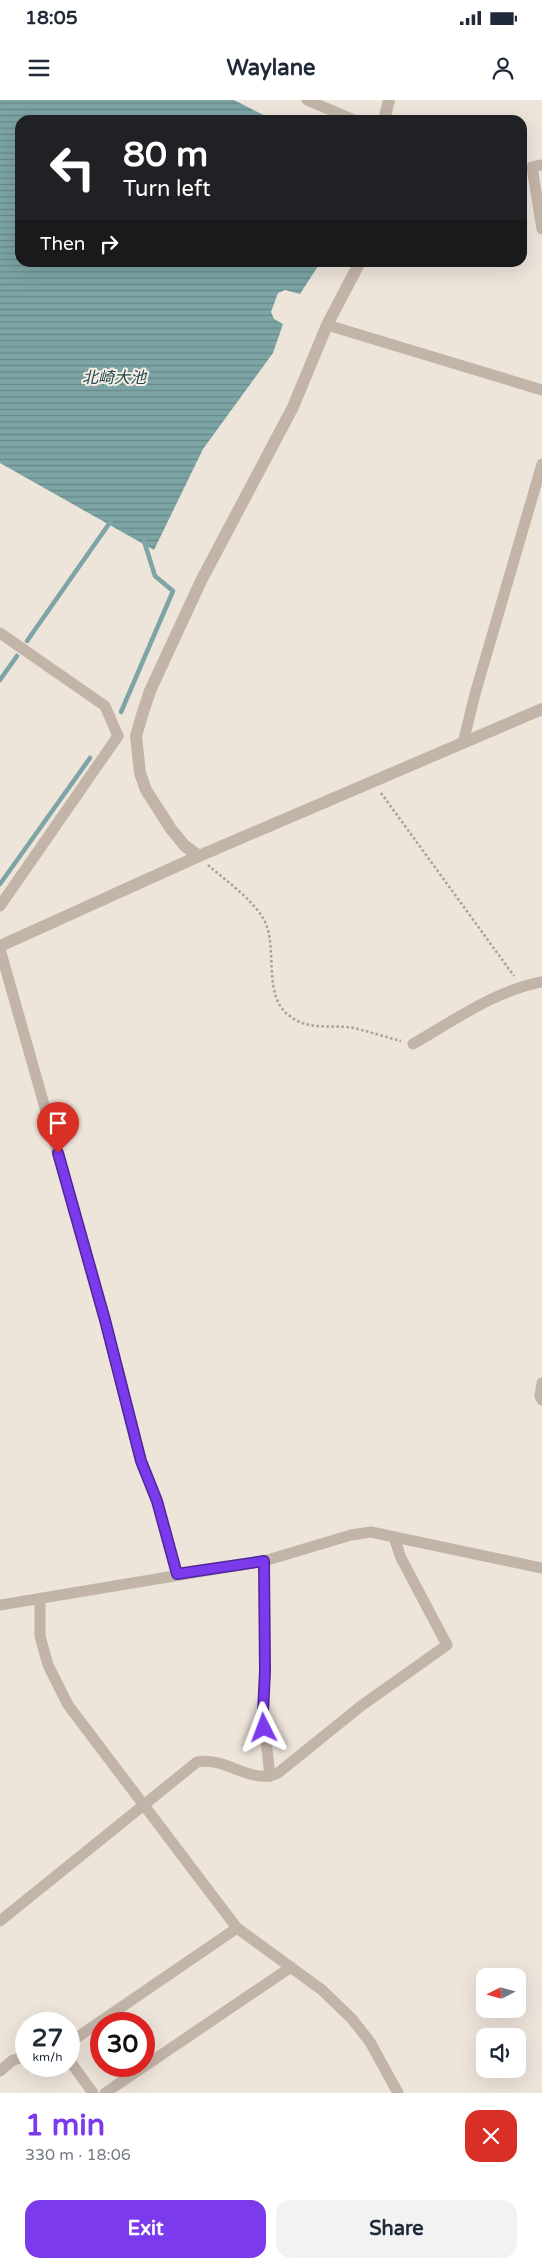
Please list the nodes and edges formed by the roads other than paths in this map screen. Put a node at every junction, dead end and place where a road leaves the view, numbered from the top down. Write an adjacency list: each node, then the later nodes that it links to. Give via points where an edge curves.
1 (307, 100): 3 (street)
2 (389, 100): 4 (street)
3 (342, 115)
4 (385, 115)
5 (542, 165): 6 (street, via 532,167)
6 (542, 229)
7 (357, 267): 8 (street)
8 (327, 325): 9 (street); 14 (street, via 293,407 201,581 150,691)
9 (542, 390)
10 (542, 464): 15 (street)
11 (0, 633): 13 (street, via 105,706)
12 (542, 709): 15 (street)
13 (118, 736): 14 (street); 17 (street)
14 (136, 736): 16 (street, via 140,773 146,790 171,829 185,846)
15 (463, 743): 16 (street)
16 (199, 856): 18 (street)
17 (0, 906)
18 (0, 947): 26 (street, via 141,1461 157,1501)
19 (542, 982): 20 (street, via 521,985)
20 (412, 1044)
21 (542, 1383): 22 (street)
22 (542, 1400)
23 (394, 1537): 24 (street, via 371,1532 351,1535); 25 (street); 29 (street, via 401,1558 447,1645 360,1706 278,1773)
24 (264, 1561): 26 (street); 29 (street, via 263,1712)
25 (542, 1568)
26 (177, 1574): 27 (street)
27 (40, 1599): 28 (street); 30 (street, via 40,1636 48,1665 68,1704)
28 (0, 1605)
29 (270, 1776): 30 (street, via 259,1777 210,1759 197,1762)
30 (142, 1804): 31 (street); 32 (street)
31 (0, 1921)
32 (237, 1928): 33 (street); 34 (street)
33 (291, 1967): 39 (street); 40 (street, via 322,1990 352,2020 370,2042)
34 (80, 2035)
35 (15, 2059): 36 (street)
36 (0, 2071)
37 (80, 2075): 38 (street)
38 (94, 2093)
39 (105, 2093)
40 (398, 2093)

